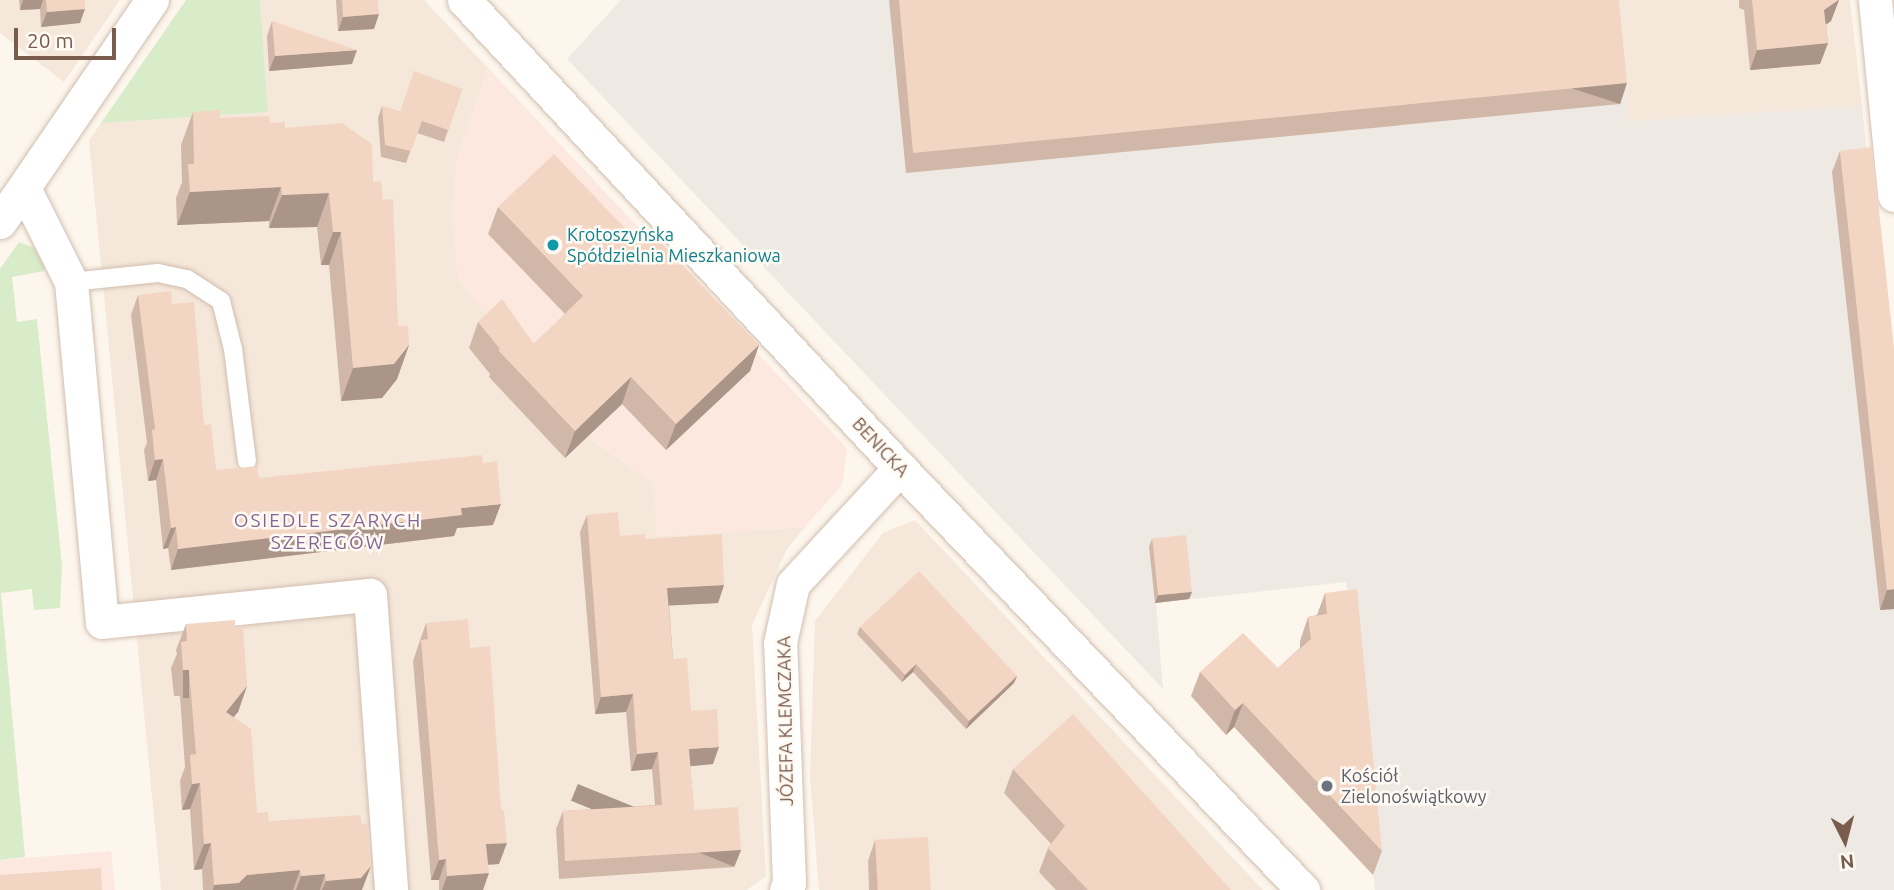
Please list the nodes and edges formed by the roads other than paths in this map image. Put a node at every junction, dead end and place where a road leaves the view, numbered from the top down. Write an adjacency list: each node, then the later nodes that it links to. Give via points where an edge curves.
1 (152, 0): 4 (street)
2 (464, 0): 9 (street, BENICKA)
3 (1875, 0): 5 (street)
4 (24, 188): 6 (street); 7 (street)
5 (1894, 195)
6 (0, 222)
7 (71, 282): 8 (lane, via 158,273 187,279 220,301 233,349); 10 (street, via 102,622 370,595)
8 (247, 461)
9 (900, 468): 11 (street, JÓZEFA KLEMCZAKA, via 793,584 780,643); 12 (street, BENICKA)
10 (391, 890)
11 (786, 890)
12 (1303, 890)

